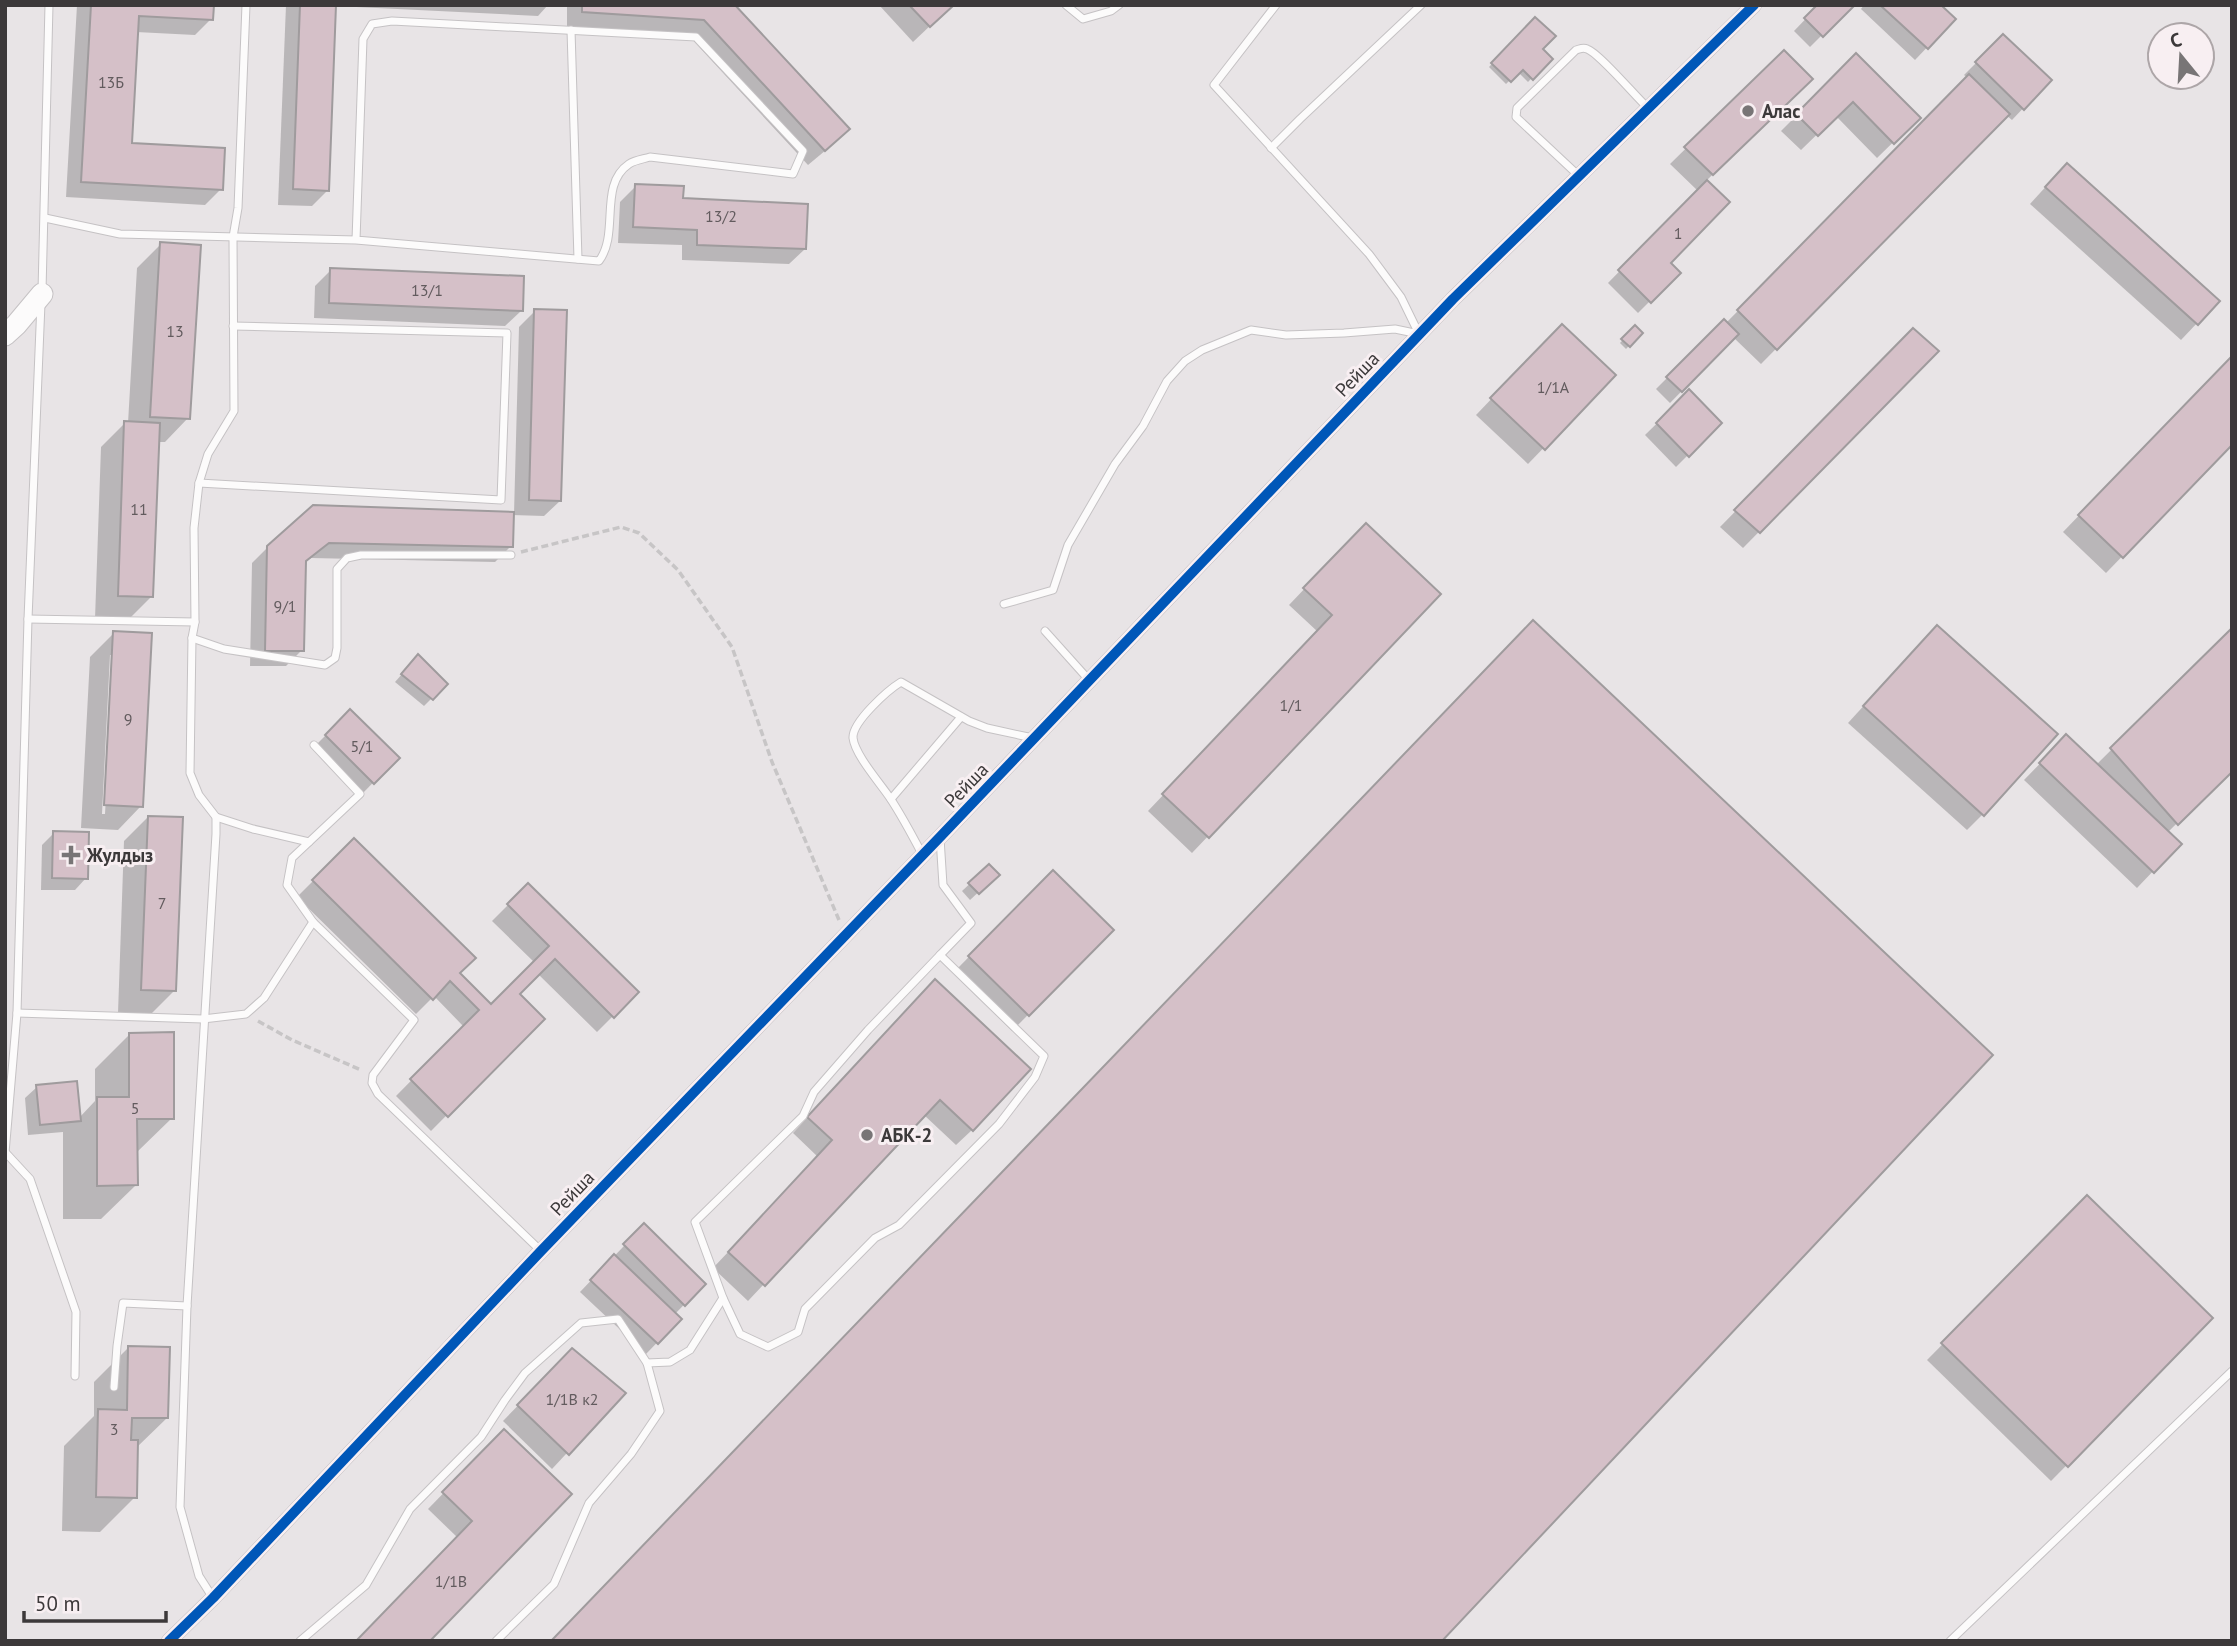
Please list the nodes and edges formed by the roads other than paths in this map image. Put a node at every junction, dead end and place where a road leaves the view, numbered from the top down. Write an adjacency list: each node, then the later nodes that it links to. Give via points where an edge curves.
1 (49, 5): 12 (lane)
2 (246, 5): 13 (lane)
3 (1066, 5): 4 (lane, via 1083,19)
4 (1119, 5)
5 (1276, 5): 10 (lane, via 1214,85)
6 (1421, 5): 10 (lane)
7 (1754, 5): 9 (street, Рейша)
8 (570, 30): 14 (lane, via 392,21 372,24 363,39); 15 (lane); 15 (lane, via 696,37 803,151 793,174 650,157 629,164 614,181 606,253 599,261)
9 (1648, 109): 11 (street, Рейша); 11 (lane, via 1588,49 1576,50 1556,69 1517,108 1516,117)
10 (1271, 148): 18 (lane, via 1369,254 1401,296)
11 (1579, 176): 18 (street, Рейша)
12 (45, 218): 13 (lane, via 120,234); 16 (lane)
13 (233, 237): 14 (lane); 17 (lane)
14 (356, 240): 15 (lane)
15 (578, 259)
16 (42, 294): 19 (main road); 23 (lane)
17 (233, 326): 20 (lane, via 234,411 208,454); 20 (lane, via 507,333 500,500)
18 (1420, 334): 22 (lane, via 1395,329 1286,334 1251,330 1185,361 1167,381 1068,545 1053,590); 27 (street, Рейша)
19 (5, 335)
20 (199, 483): 24 (lane, via 194,528)
21 (511, 555): 26 (lane, via 347,558 337,569 335,658 325,665 224,649)
22 (1004, 604)
23 (28, 619): 24 (lane); 38 (lane)
24 (195, 622): 26 (lane)
25 (1045, 631): 27 (lane)
26 (192, 638): 32 (lane, via 190,773)
27 (1089, 681): 29 (street, Рейша)
28 (961, 717): 29 (lane, via 986,728); 31 (lane); 31 (lane, via 901,682 857,725 853,736 856,750)
29 (1034, 738): 33 (street, Рейша)
30 (314, 745): 34 (lane, via 360,794)
31 (891, 799): 35 (lane)
32 (216, 817): 34 (lane); 39 (lane)
33 (940, 838): 35 (street, Рейша); 37 (lane, via 943,885 971,923)
34 (309, 842): 36 (lane, via 292,858 288,885)
35 (922, 855): 41 (street, Рейша)
36 (313, 922): 39 (lane, via 264,998 246,1014); 41 (lane, via 414,1020 373,1074 378,1094)
37 (940, 955): 42 (lane, via 814,1092 803,1116 695,1222); 42 (lane, via 1044,1056 1035,1077 999,1124 899,1225 874,1238 805,1309 798,1332 768,1347 740,1334)
38 (17, 1013): 39 (lane); 40 (lane)
39 (203, 1019): 43 (lane)
40 (5, 1152): 46 (lane, via 30,1179 76,1312)
41 (541, 1251): 48 (street, Рейша)
42 (723, 1298): 44 (lane, via 690,1350 670,1362)
43 (187, 1306): 47 (lane, via 123,1303); 48 (lane, via 180,1507 199,1576)
44 (647, 1363): 50 (lane, via 618,1319 581,1323 525,1373 481,1437 410,1509 366,1585); 51 (lane, via 660,1410 631,1454 589,1503 554,1584)
45 (2232, 1371): 52 (lane)
46 (75, 1376)
47 (114, 1387)
48 (213, 1598): 49 (street, Рейша)
49 (169, 1641)
50 (300, 1641)
51 (496, 1641)
52 (1950, 1641)

